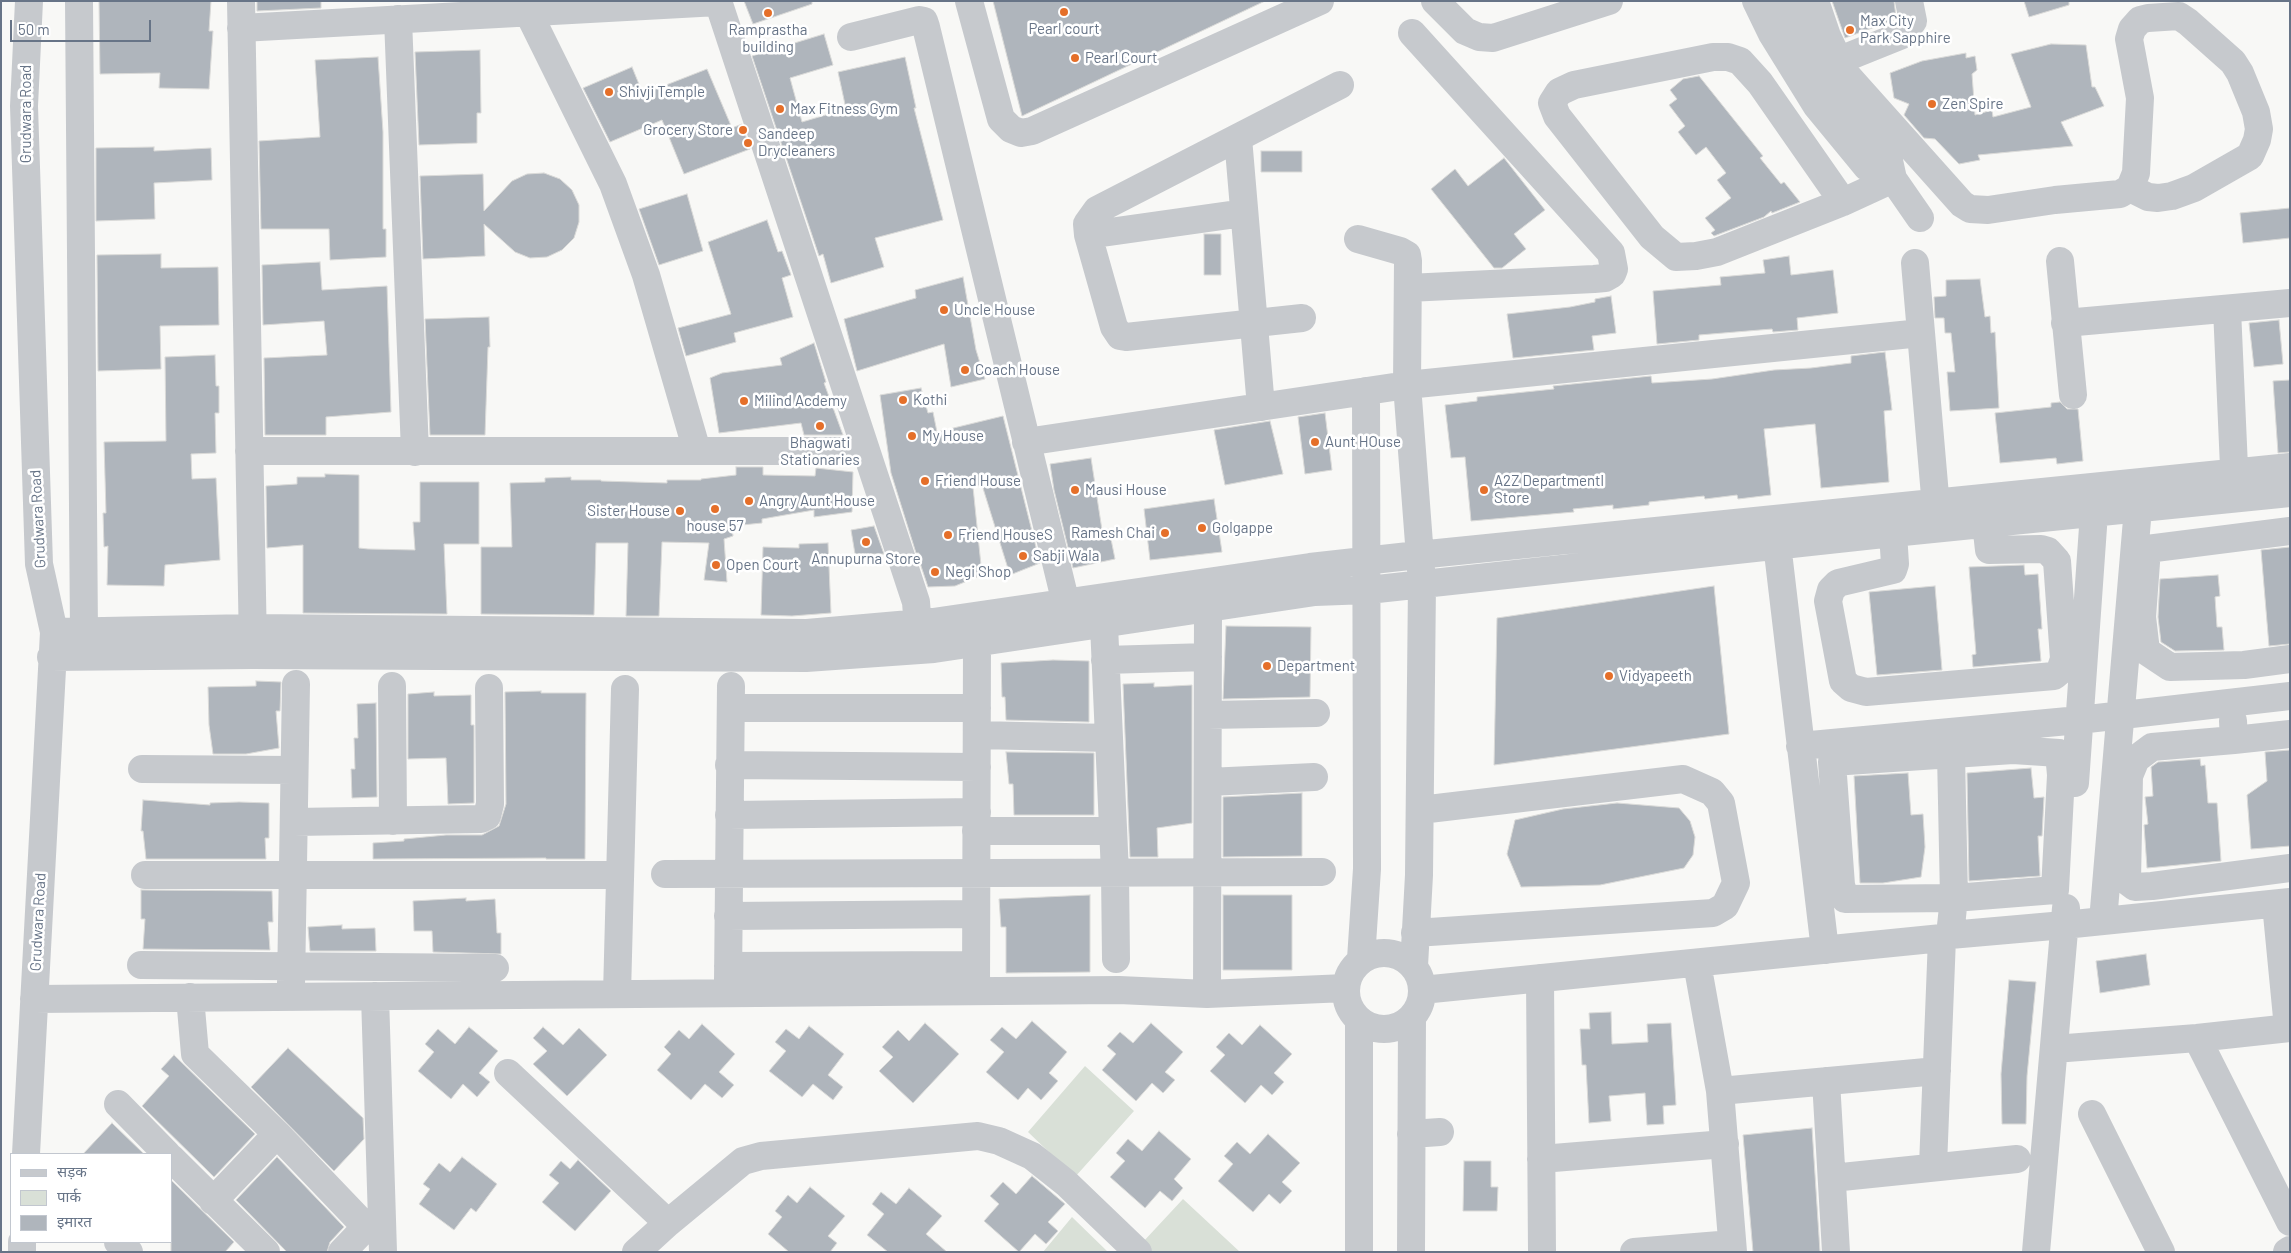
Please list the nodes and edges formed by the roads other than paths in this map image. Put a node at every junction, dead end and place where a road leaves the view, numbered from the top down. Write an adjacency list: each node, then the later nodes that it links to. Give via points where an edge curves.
1 (29, 1): 68 (street, Grudwara Road, via 24,106 39,564)
2 (79, 1): 65 (street)
3 (969, 1): 4 (street, via 1002,119 1011,129 1021,133 1032,131)
4 (1320, 1)
5 (1435, 1): 11 (street, via 1465,31 1493,38)
6 (1756, 1): 17 (street, via 1772,34)
7 (1785, 1): 17 (street)
8 (1815, 1): 17 (street)
9 (1909, 1): 17 (street, via 1913,21 1902,35)
10 (718, 2): 12 (street); 44 (street)
11 (1606, 2)
12 (528, 12): 14 (street); 42 (street, via 612,184 646,275)
13 (241, 14): 14 (street); 41 (street)
14 (398, 19): 43 (street)
15 (1412, 33): 29 (street, via 1611,253 1614,268 1612,274 1605,278)
16 (852, 37): 40 (street, via 924,21)
17 (1818, 68): 20 (street, via 1816,105 1867,167); 21 (street, via 1844,72 1946,188 1970,209 1988,210 2120,194)
18 (1340, 85): 19 (street)
19 (1238, 138): 23 (street); 25 (street, via 1097,210 1088,224)
20 (1894, 179): 22 (street); 24 (street)
21 (2130, 188): 21 (street, via 2136,173 2140,98 2130,39 2132,29 2140,20 2178,16 2233,62 2256,112 2257,140 2250,156 2194,188 2158,198)
22 (1843, 202): 22 (street, via 1760,83 1740,61 1713,57 1574,85 1559,92 1552,103 1557,116 1652,237 1676,256 1717,252)
23 (1244, 213): 25 (street); 33 (street)
24 (1920, 218)
25 (1088, 235): 33 (street, via 1114,327 1120,336)
26 (1358, 239): 29 (street, via 1407,255)
27 (2060, 261): 34 (street)
28 (1915, 263): 35 (street)
29 (1408, 288): 36 (street)
30 (2290, 303): 31 (street)
31 (2228, 309): 34 (street); 46 (street)
32 (1302, 318): 33 (street)
33 (1254, 323): 39 (street)
34 (2065, 323): 38 (street)
35 (1921, 333): 36 (street); 50 (street)
36 (1407, 385): 37 (street); 56 (street)
37 (1366, 391): 39 (street); 57 (street)
38 (2073, 395)
39 (1261, 407): 40 (street)
40 (1026, 442): 60 (street)
41 (249, 451): 43 (street); 66 (street)
42 (697, 451): 43 (street); 44 (street)
43 (414, 452)
44 (866, 452): 62 (street, via 916,602)
45 (2290, 468): 46 (street)
46 (2244, 490): 47 (street); 48 (street); 50 (street); 55 (street)
47 (2290, 493)
48 (2138, 508): 49 (street); 81 (street)
49 (2094, 513): 51 (street); 82 (street)
50 (1937, 515): 51 (street); 53 (street); 54 (street)
51 (1986, 523): 54 (street, via 1990,550 2041,549 2057,561 2064,659 2060,671 2054,676 1866,692 1851,688 1843,681 1828,600 1831,590 1846,579 1893,570)
52 (2290, 531): 55 (street)
53 (1775, 532): 54 (street); 56 (street); 58 (street); 87 (street)
54 (1893, 533)
55 (2263, 533): 71 (street, via 2147,549 2142,617 2146,651 2170,667 2244,666)
56 (1418, 555): 57 (street); 58 (street)
57 (1365, 562): 59 (street); 60 (street, via 1310,567)
58 (1422, 583): 59 (street); 95 (street)
59 (1368, 590): 61 (street, via 1315,592); 121 (street, via 1367,869)
60 (1066, 603): 62 (street); 64 (street)
61 (1208, 609): 63 (street); 70 (street)
62 (917, 623): 66 (street, via 807,633); 69 (street)
63 (1104, 624): 64 (street); 72 (street)
64 (1072, 629): 67 (street)
65 (84, 632): 66 (street); 68 (street)
66 (253, 642): 68 (street); 69 (street, via 806,658)
67 (977, 643): 69 (street); 83 (street)
68 (52, 644): 135 (street, Grudwara Road)
69 (919, 650)
70 (1208, 657): 72 (street); 80 (street)
71 (2290, 659)
72 (1105, 660): 85 (street)
73 (296, 684): 92 (street)
74 (392, 686): 97 (street)
75 (488, 688): 97 (street, via 490,804 487,816 481,819)
76 (625, 689): 110 (street)
77 (2290, 696): 78 (street)
78 (2232, 702): 81 (street); 86 (street)
79 (1316, 713): 80 (street)
80 (1208, 714): 94 (street)
81 (2121, 715): 82 (street); 115 (street)
82 (2079, 720): 87 (street); 116 (street)
83 (977, 722): 85 (street); 89 (street, via 731,697); 90 (street)
84 (2290, 734): 86 (street)
85 (1109, 738): 100 (street)
86 (2234, 740): 101 (street, via 2152,748 2136,759 2129,776 2127,881 2135,887 2152,886)
87 (1800, 746): 119 (street)
88 (1952, 754): 111 (street); 111 (street, via 2013,750 2059,753 2061,775 2055,890); 111 (street, via 1832,762 1841,885 1846,899)
89 (729, 765): 90 (street); 96 (street)
90 (977, 767): 98 (street)
91 (142, 769): 92 (street)
92 (294, 770): 99 (street)
93 (1314, 777): 94 (street)
94 (1208, 782): 102 (street)
95 (1420, 810): 117 (street); 117 (street, via 1683,779 1712,792 1721,803 1736,883 1724,906 1713,914)
96 (729, 815): 98 (street); 106 (street)
97 (393, 821): 99 (street)
98 (977, 821): 100 (street); 107 (street)
99 (294, 822): 109 (street)
100 (1112, 832): 104 (street)
101 (2290, 868)
102 (1208, 872): 103 (street); 104 (street); 131 (street)
103 (1322, 872)
104 (1115, 873): 107 (street); 120 (street)
105 (665, 874): 106 (street)
106 (729, 874): 107 (street); 114 (street)
107 (976, 874): 113 (street)
108 (145, 875): 109 (street)
109 (293, 875): 110 (street); 124 (street)
110 (620, 875): 130 (street)
111 (1954, 898): 118 (street)
112 (2283, 903): 115 (street); 138 (street)
113 (976, 914): 114 (street); 126 (street)
114 (728, 916): 126 (street, via 728,974)
115 (2103, 921): 116 (street)
116 (2064, 925): 118 (street); 140 (street)
117 (1416, 933): 127 (street)
118 (1946, 936): 119 (street); 141 (street)
119 (1825, 950): 122 (street)
120 (1116, 960)
121 (1361, 960): 127 (street, via 1383,952 1394,954 1404,958); 129 (street, via 1352,970)
122 (1697, 962): 128 (street); 144 (street)
123 (141, 965): 124 (street)
124 (292, 968): 125 (street); 132 (street)
125 (495, 968)
126 (976, 978): 130 (street); 131 (street)
127 (1418, 978): 128 (street); 136 (street, via 1422,996)
128 (1540, 978): 154 (street)
129 (1346, 988): 131 (street); 137 (street, via 1349,1007)
130 (617, 994): 133 (street)
131 (1207, 994)
132 (291, 996): 133 (street); 134 (street)
133 (375, 996): 166 (street)
134 (190, 997): 135 (street); 148 (street, via 195,1054)
135 (34, 998): 151 (street, Grudwara Road)
136 (1412, 1017): 137 (street, via 1391,1029 1376,1029); 149 (street)
137 (1359, 1020): 168 (street)
138 (2289, 1028): 139 (street)
139 (2197, 1038): 140 (street); 159 (street)
140 (2054, 1050): 173 (street)
141 (1937, 1071): 143 (street); 156 (street)
142 (508, 1072): 160 (street)
143 (1826, 1081): 144 (street); 157 (street)
144 (1720, 1091): 150 (street)
145 (118, 1104): 152 (street)
146 (2092, 1114): 174 (street)
147 (1440, 1132): 149 (street)
148 (277, 1134): 158 (street); 165 (street, via 366,1228)
149 (1411, 1134): 169 (street)
150 (1725, 1144): 154 (street); 162 (street)
151 (26, 1153)
152 (166, 1153)
153 (172, 1159): 158 (street)
154 (1541, 1159): 170 (street)
155 (2017, 1159): 156 (street)
156 (1933, 1166): 157 (street)
157 (1832, 1178): 172 (street)
158 (213, 1200): 164 (street)
159 (2290, 1222)
160 (657, 1241): 167 (street, via 743,1161 761,1156 978,1136 999,1141 1032,1156 1066,1183)
161 (119, 1243): 163 (street)
162 (1732, 1248): 171 (street)
163 (129, 1252)
164 (266, 1252)
165 (342, 1252)
166 (383, 1252)
167 (1138, 1252)
168 (1359, 1252)
169 (1411, 1252)
170 (1542, 1252)
171 (1634, 1252)
172 (1836, 1252)
173 (2036, 1252)
174 (2161, 1252)

